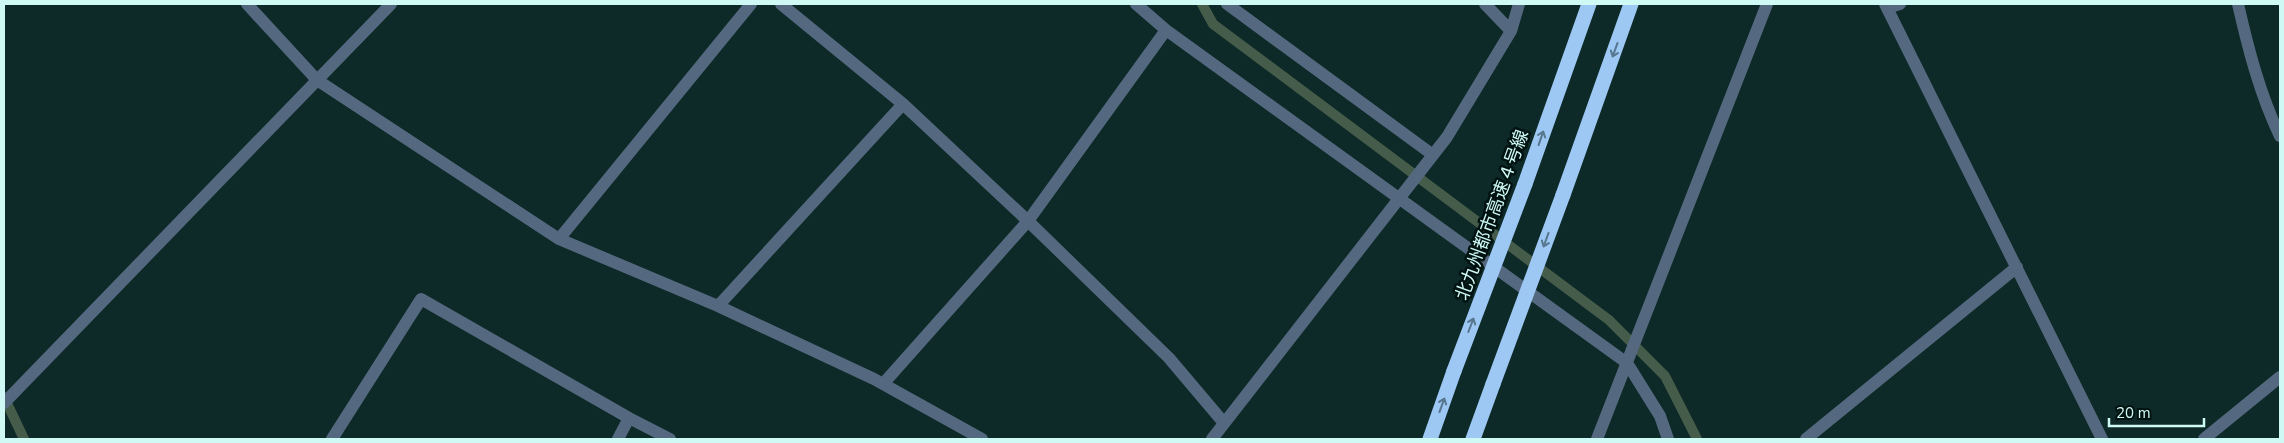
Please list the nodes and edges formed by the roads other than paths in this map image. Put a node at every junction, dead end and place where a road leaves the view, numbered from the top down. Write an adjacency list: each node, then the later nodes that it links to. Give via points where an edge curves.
1 (247, 4): 17 (street)
2 (390, 4): 17 (street)
3 (751, 4): 23 (street)
4 (781, 4): 18 (street)
5 (1136, 4): 15 (street)
6 (1227, 4): 20 (street)
7 (1485, 4): 16 (street)
8 (1519, 4): 16 (street)
9 (1589, 4): 37 (highway, 北九州都市高速４号線, one-way to 9, bridge)
10 (1631, 4): 38 (highway, one-way to 38, bridge)
11 (1767, 4): 26 (street)
12 (1900, 4): 14 (street)
13 (2238, 4): 19 (street, via 2248,45)
14 (1886, 6): 24 (street)
15 (1166, 30): 21 (street); 22 (street)
16 (1511, 31): 20 (street)
17 (317, 80): 23 (street); 29 (street)
18 (903, 104): 22 (street); 25 (street)
19 (2280, 136)
20 (1433, 154): 21 (street)
21 (1398, 197): 26 (street); 31 (street)
22 (1028, 221): 28 (street); 31 (street, via 1169,358)
23 (559, 240): 25 (street)
24 (2017, 268): 41 (street); 42 (street)
25 (718, 306): 28 (street)
26 (1627, 363): 39 (street); 40 (street, via 1660,416)
27 (2280, 377): 43 (street)
28 (883, 384): 35 (street)
29 (4, 403)
30 (629, 418): 32 (street, via 421,299); 33 (street); 34 (street)
31 (1224, 423): 36 (street)
32 (332, 439)
33 (618, 439)
34 (670, 439)
35 (982, 439)
36 (1212, 439)
37 (1430, 439)
38 (1472, 439)
39 (1597, 439)
40 (1668, 439)
41 (1806, 439)
42 (2102, 439)
43 (2204, 439)

